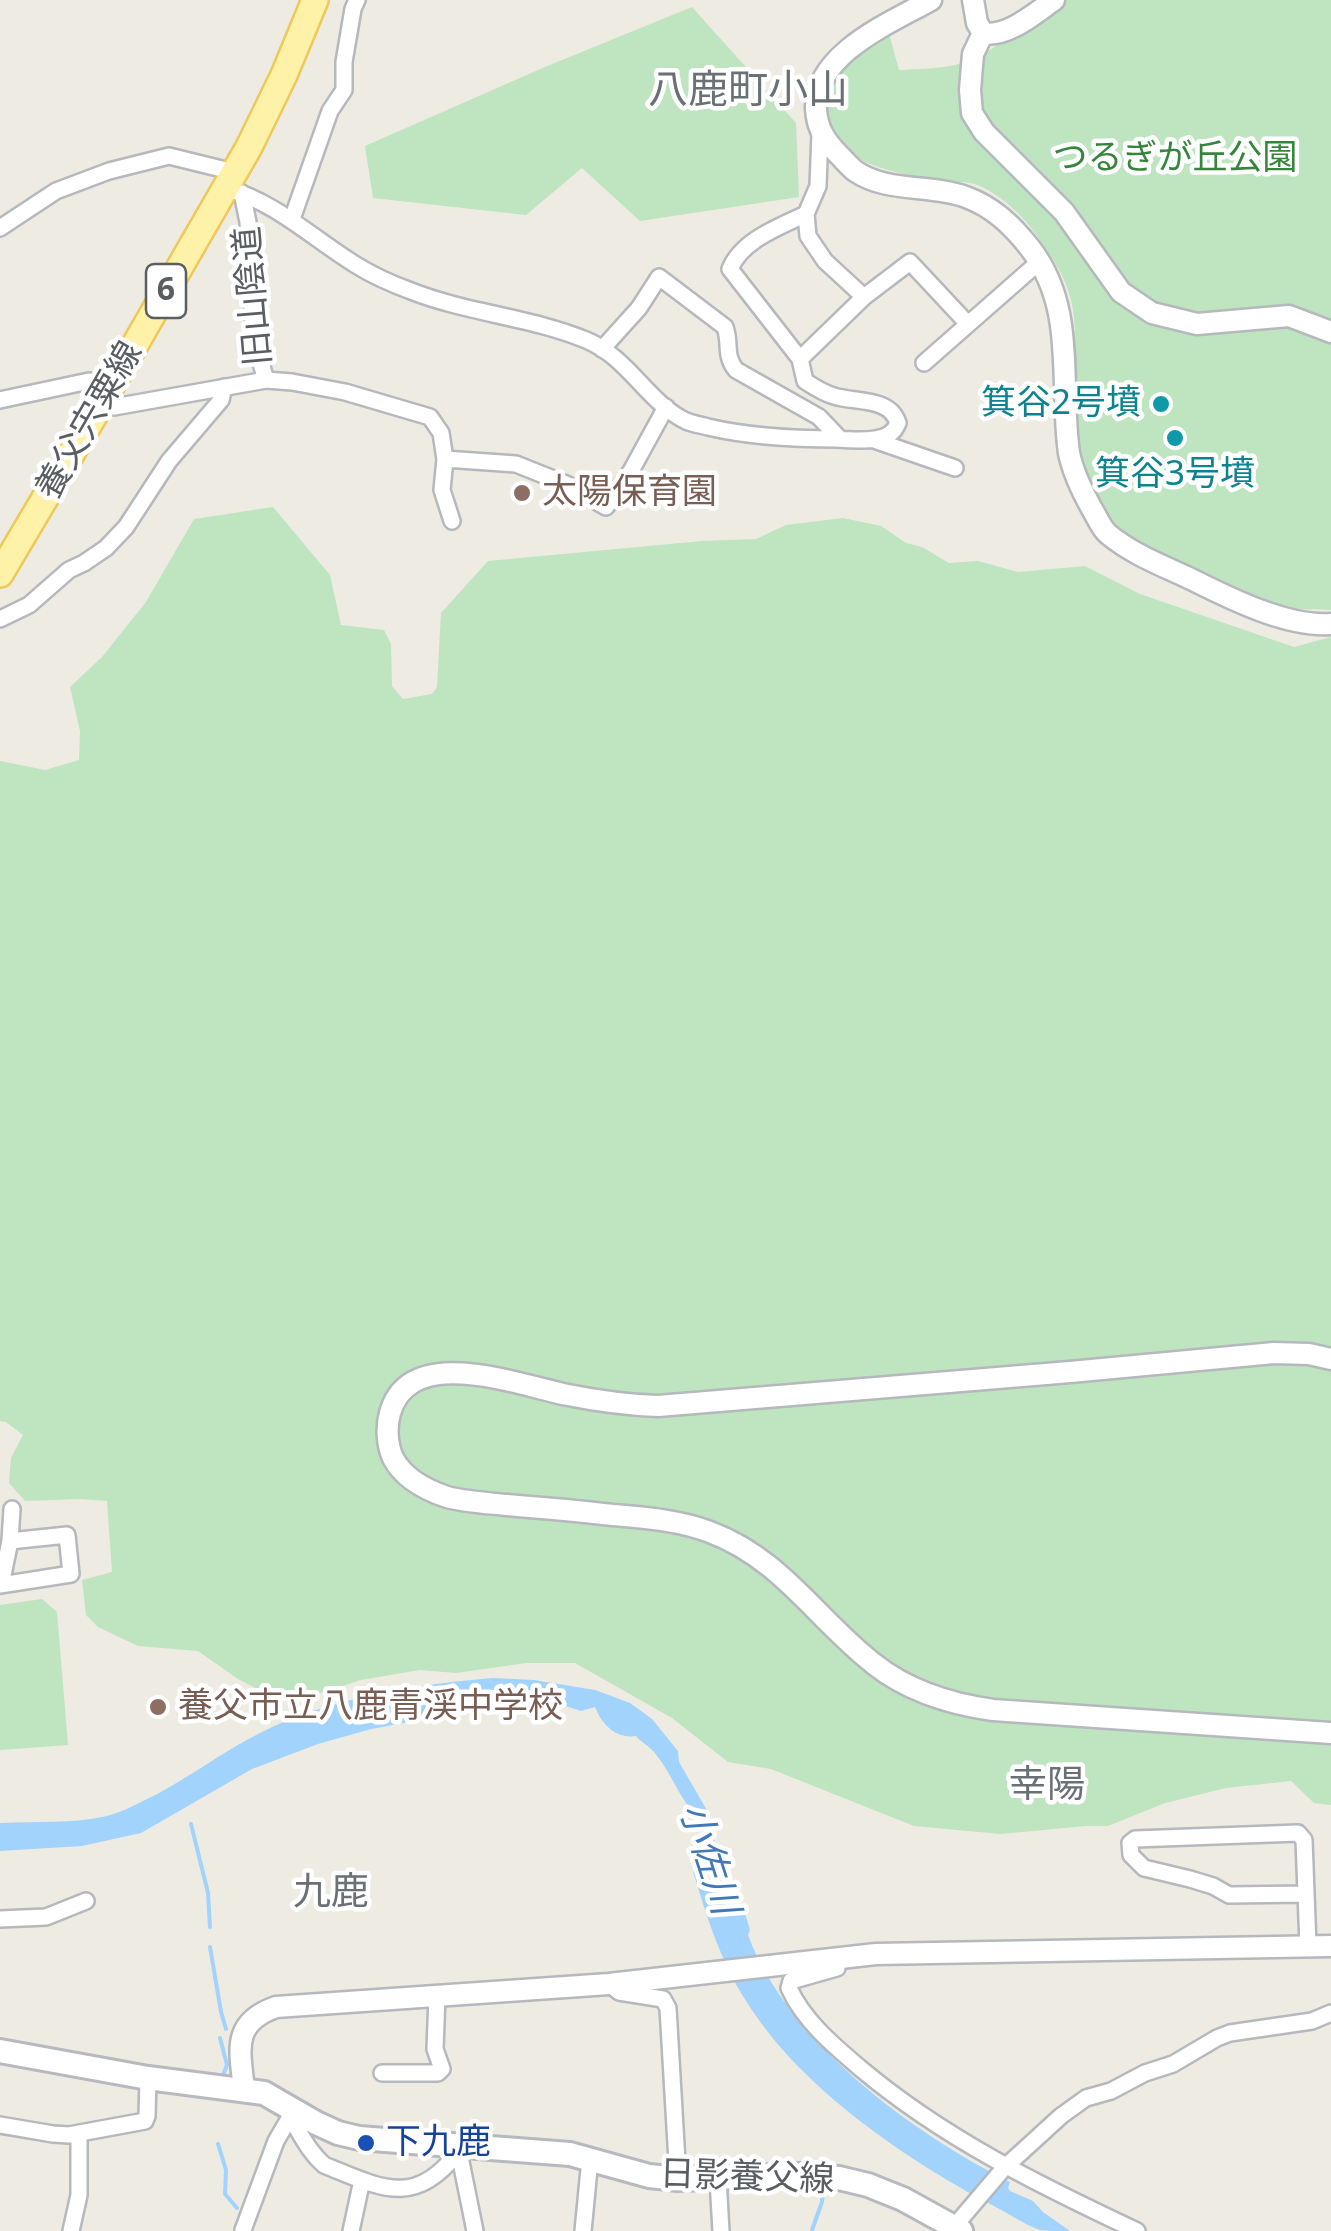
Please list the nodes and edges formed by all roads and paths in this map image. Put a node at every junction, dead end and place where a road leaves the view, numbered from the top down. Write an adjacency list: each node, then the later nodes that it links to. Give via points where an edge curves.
1 (316, 0): 8 (main road, 養父宍粟線 / 6)
2 (357, 0): 10 (street, 旧山陰道, via 344,90 330,111)
3 (931, 0): 7 (street, via 843,54 823,77 816,106)
4 (973, 0): 6 (street)
5 (1054, 0): 6 (street, via 1014,26)
6 (983, 33): 15 (street, via 972,54 972,113 1064,212 1121,292 1152,312 1197,324 1289,316)
7 (820, 134): 9 (street, via 818,186); 12 (street, via 855,171 987,207)
8 (233, 185): 10 (street, 旧山陰道); 11 (street, via 226,170 169,156 56,191); 19 (street, 旧山陰道, via 248,222 254,340); 22 (main road, 養父宍粟線 / 6)
9 (806, 214): 13 (street, via 808,236 824,261); 17 (street, via 765,234 730,269)
10 (292, 219): 16 (street, via 356,265 410,291 545,326)
11 (0, 228)
12 (1039, 262): 14 (street); 31 (street, via 1059,309 1073,470 1105,532 1225,596)
13 (864, 297): 14 (street, via 910,262); 17 (street)
14 (967, 323): 18 (street)
15 (1331, 332)
16 (602, 350): 23 (street); 24 (street, via 659,278 725,327 728,360 736,370 818,417)
17 (800, 359): 25 (street, via 805,381 895,414 895,430)
18 (924, 363)
19 (266, 380): 20 (street, 旧山陰道); 26 (street, via 345,392 430,417)
20 (224, 388): 22 (street, via 114,408); 30 (street, 旧山陰道, via 106,548)
21 (0, 400): 22 (street, via 89,381 100,384)
22 (102, 402): 29 (main road, 養父宍粟線 / 6)
23 (666, 407): 24 (street, via 688,422 741,434); 26 (street, via 606,506 516,464)
24 (840, 440): 25 (street)
25 (874, 440): 27 (street)
26 (445, 458): 28 (street, via 442,490)
27 (955, 468)
28 (452, 521)
29 (0, 574)
30 (0, 619)
31 (1331, 624)
32 (1331, 1359): 36 (street, via 1274,1353 658,1406 452,1373 402,1392 392,1405 388,1438 392,1456 414,1482 453,1498 668,1521 724,1538 771,1566 876,1667 937,1698 993,1710)
33 (12, 1509): 34 (street)
34 (10, 1541): 35 (street); 35 (street, via 67,1534 71,1574)
35 (0, 1585)
36 (1331, 1733)
37 (1306, 1894): 37 (street, via 1304,1840 1298,1833 1130,1843 1144,1868 1230,1895); 40 (street)
38 (86, 1901): 39 (street, via 46,1917)
39 (0, 1919)
40 (1308, 1946): 41 (street); 42 (street)
41 (1331, 1946)
42 (838, 1958): 43 (street); 55 (street, via 837,1968 789,1984 818,2030 893,2096)
43 (609, 1984): 44 (street); 56 (street, via 618,1992 663,1999 668,2008)
44 (437, 1996): 47 (street, via 434,2049 442,2068); 49 (street, via 260,2012 243,2031)
45 (1331, 2013): 55 (street, via 1230,2033 1086,2098)
46 (0, 2050): 48 (main road, 日影養父線)
47 (382, 2073)
48 (148, 2078): 49 (main road, 日影養父線); 52 (street, via 145,2121)
49 (244, 2090): 50 (main road, 日影養父線, via 264,2094)
50 (292, 2113): 53 (main road, 日影養父線, via 349,2136); 58 (street, via 318,2160); 61 (street)
51 (0, 2125): 52 (street)
52 (79, 2133): 60 (street, via 79,2195)
53 (458, 2149): 54 (main road, 日影養父線); 58 (street, via 444,2169 415,2188); 63 (street)
54 (590, 2159): 56 (main road, 日影養父線); 64 (street)
55 (1005, 2166): 59 (street); 66 (street)
56 (678, 2179): 57 (main road, 日影養父線)
57 (718, 2179): 59 (main road, 日影養父線, via 839,2178 903,2199); 65 (street)
58 (362, 2180): 62 (street)
59 (951, 2228)
60 (71, 2231)
61 (243, 2231)
62 (351, 2231)
63 (475, 2231)
64 (583, 2231)
65 (722, 2231)
66 (1137, 2231)

